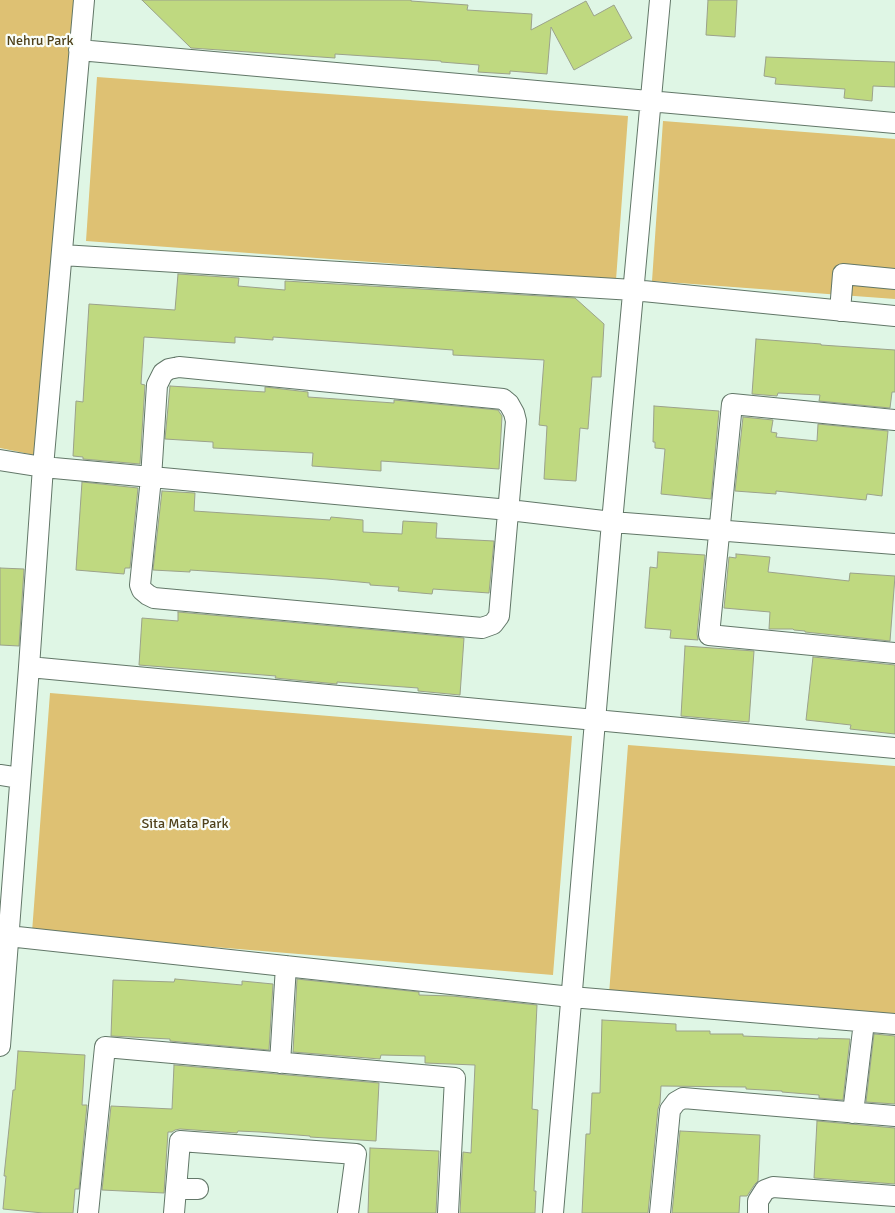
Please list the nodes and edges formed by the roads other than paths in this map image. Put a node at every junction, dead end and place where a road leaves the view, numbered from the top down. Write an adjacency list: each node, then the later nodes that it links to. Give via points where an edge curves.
1 (84, 0): 3 (street)
2 (660, 0): 4 (street)
3 (79, 50): 4 (street); 6 (street)
4 (650, 101): 5 (street); 8 (street)
5 (895, 123)
6 (62, 255): 8 (street); 13 (street)
7 (895, 279): 9 (street, via 843,274)
8 (633, 290): 9 (street); 16 (street)
9 (840, 310): 10 (street)
10 (895, 316)
11 (895, 420): 17 (street, via 732,404)
12 (0, 460): 13 (street)
13 (43, 468): 14 (street); 20 (street)
14 (151, 478): 15 (street); 15 (street, via 157,385 163,373 178,367 503,399 509,404 516,421); 15 (street, via 140,585 154,598 482,628 493,624 499,616)
15 (509, 510): 16 (street)
16 (612, 522): 17 (street); 21 (street)
17 (720, 531): 18 (street); 19 (street, via 709,635)
18 (895, 544)
19 (895, 653)
20 (29, 667): 21 (street); 24 (street)
21 (595, 720): 22 (street); 27 (street)
22 (895, 748)
23 (0, 775): 24 (street)
24 (20, 778): 25 (street)
25 (8, 936): 26 (street); 30 (street)
26 (286, 966): 27 (street); 31 (street)
27 (571, 997): 28 (street); 41 (street)
28 (864, 1022): 29 (street); 32 (street)
29 (895, 1024)
30 (0, 1046)
31 (280, 1063): 37 (street, via 105,1047); 40 (street, via 455,1078)
32 (852, 1113): 33 (street); 42 (street, via 683,1098 670,1110)
33 (895, 1116)
34 (176, 1189): 35 (street); 38 (street); 39 (street, via 180,1141 356,1154)
35 (198, 1190)
36 (895, 1196): 43 (street, via 773,1187 765,1190 758,1200)
37 (88, 1213)
38 (174, 1213)
39 (348, 1213)
40 (448, 1213)
41 (553, 1213)
42 (660, 1213)
43 (758, 1213)

